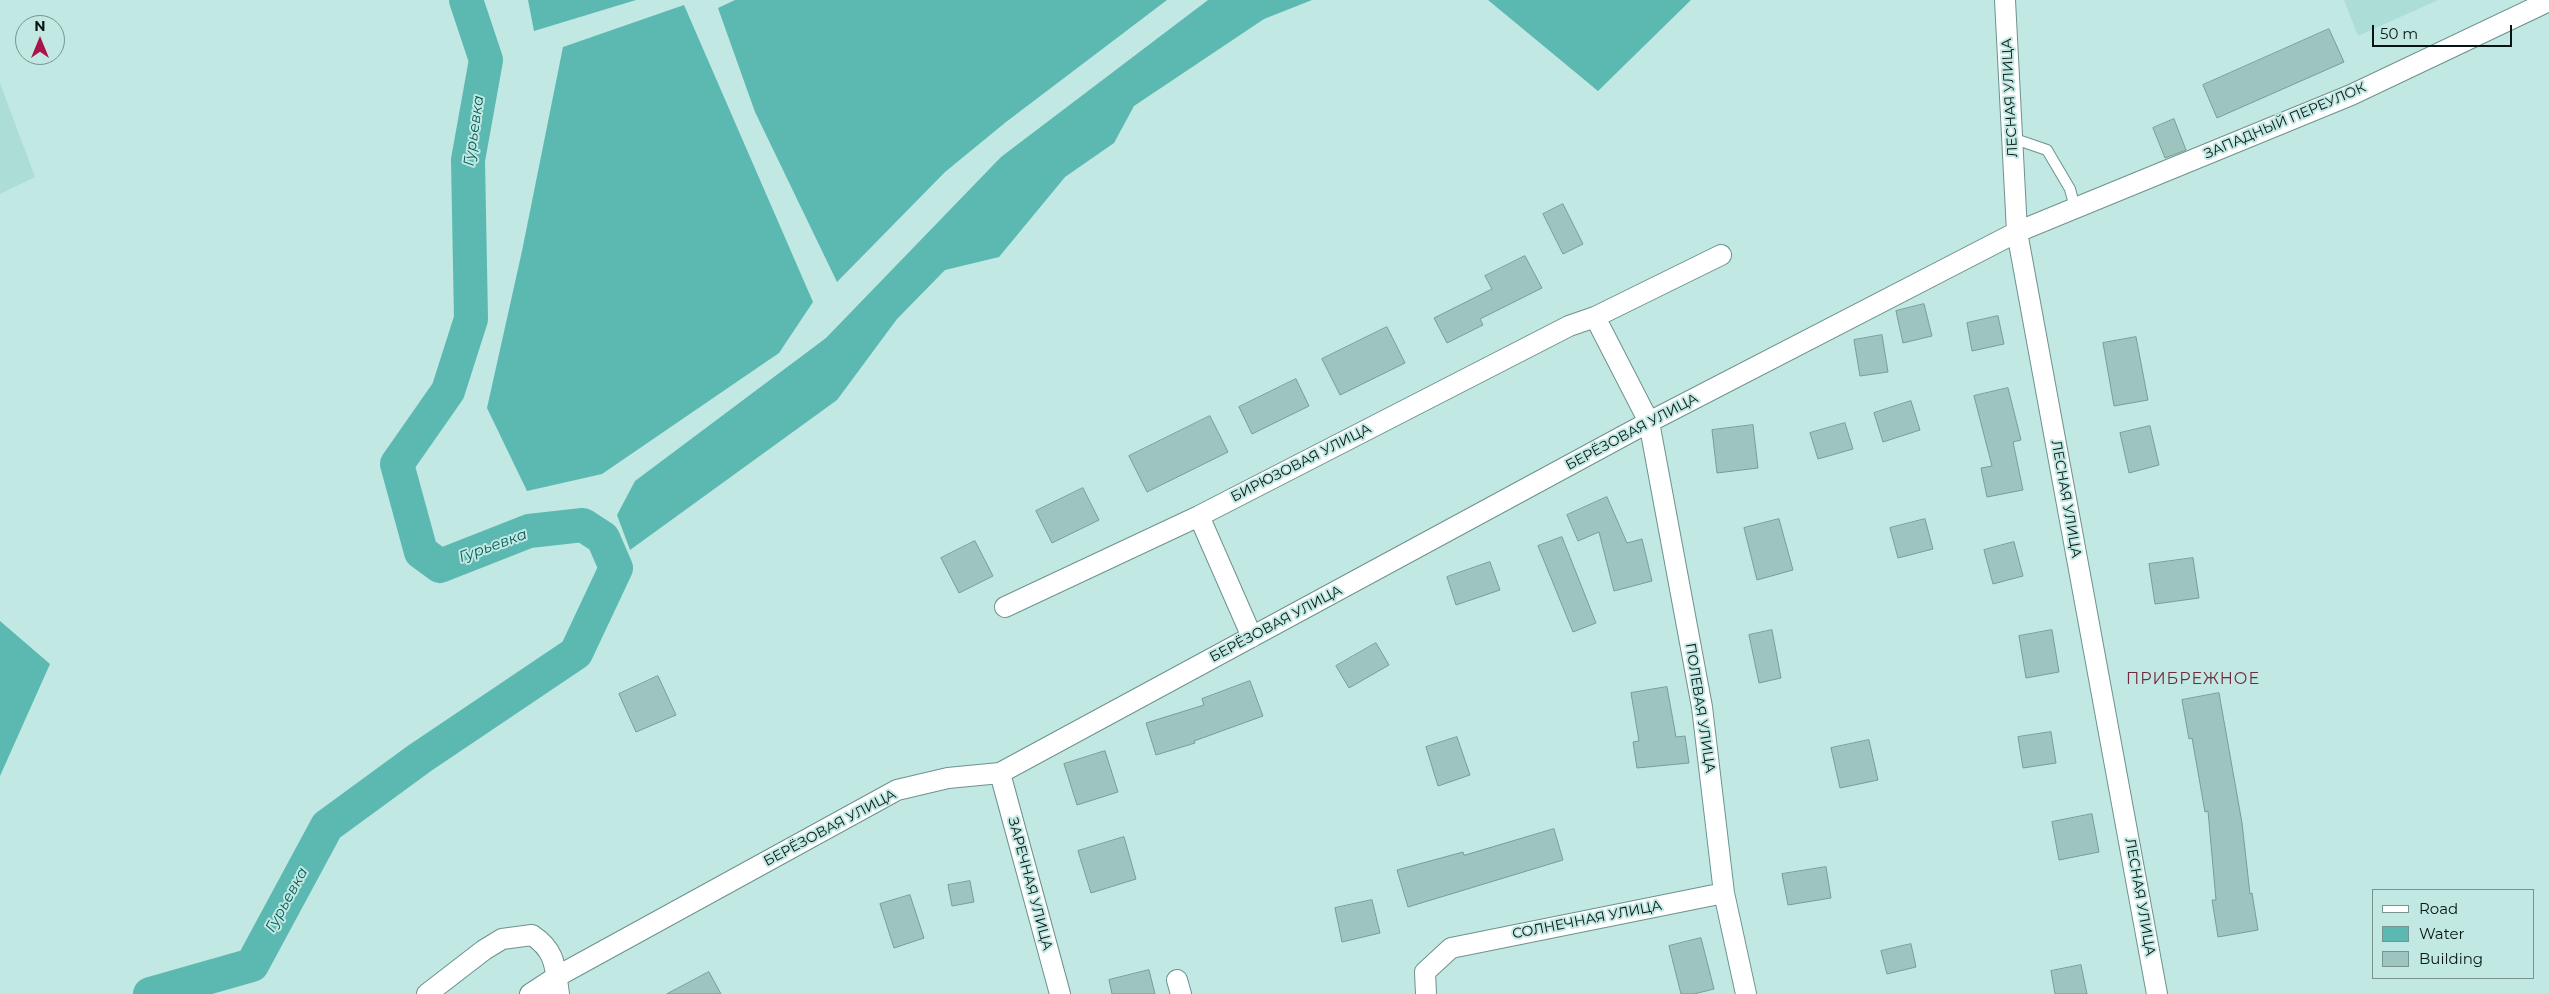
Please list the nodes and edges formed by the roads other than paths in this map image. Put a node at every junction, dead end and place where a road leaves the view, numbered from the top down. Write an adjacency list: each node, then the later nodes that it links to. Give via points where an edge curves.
1 (2005, 0): 3 (street, ЛЕСНАЯ УЛИЦА)
2 (2549, 1): 4 (street, ЗАПАДНЫЙ ПЕРЕУЛОК, via 2351,95)
3 (2012, 138): 4 (lane, via 2048,150 2070,189); 5 (street, ЛЕСНАЯ УЛИЦА)
4 (2075, 208): 5 (street, ЗАПАДНЫЙ ПЕРЕУЛОК)
5 (2017, 232): 8 (street, БЕРЁЗОВАЯ УЛИЦА); 20 (street, ЛЕСНАЯ УЛИЦА)
6 (1721, 255): 7 (street, БИРЮЗОВАЯ УЛИЦА)
7 (1595, 317): 8 (street); 9 (street, БИРЮЗОВАЯ УЛИЦА, via 1569,326)
8 (1649, 422): 11 (street, БЕРЁЗОВАЯ УЛИЦА); 13 (street, ПОЛЕВАЯ УЛИЦА, via 1702,707)
9 (1199, 516): 10 (street, БИРЮЗОВАЯ УЛИЦА); 11 (street)
10 (1005, 607)
11 (1252, 637): 12 (street, БЕРЁЗОВАЯ УЛИЦА)
12 (1000, 773): 14 (street, БЕРЁЗОВАЯ УЛИЦА, via 948,778 897,790); 17 (street, ЗАРЕЧНАЯ УЛИЦА)
13 (1724, 893): 18 (street, СОЛНЕЧНАЯ УЛИЦА, via 1451,948 1425,972); 19 (street, ПОЛЕВАЯ УЛИЦА)
14 (558, 985): 15 (street, via 551,952 532,935 502,939); 16 (street, БЕРЁЗОВАЯ УЛИЦА)
15 (427, 994)
16 (530, 994)
17 (1060, 994)
18 (1426, 994)
19 (1746, 994)
20 (2157, 994)

